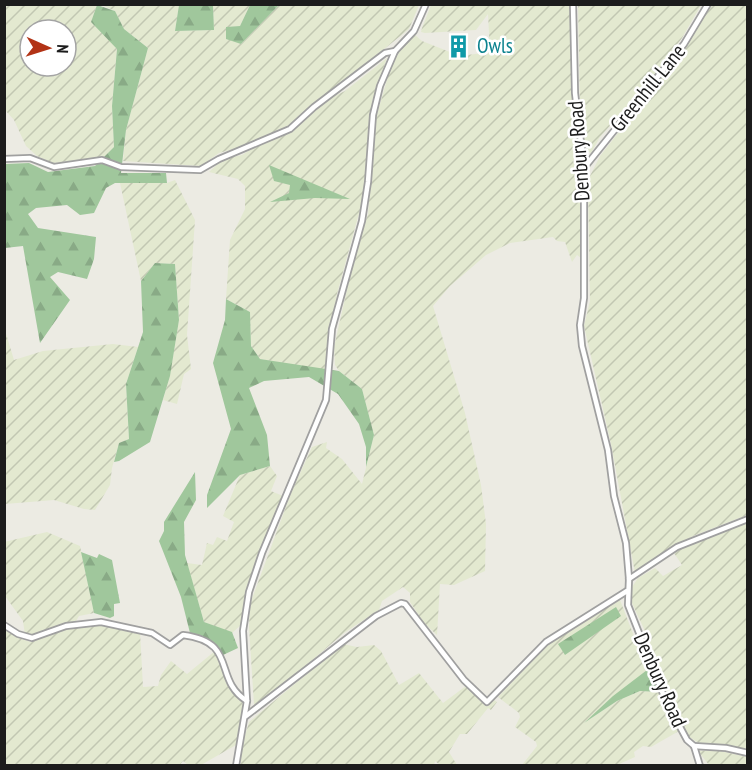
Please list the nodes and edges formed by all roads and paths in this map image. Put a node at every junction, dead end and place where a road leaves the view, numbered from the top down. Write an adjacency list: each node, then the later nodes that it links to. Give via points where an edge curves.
1 (426, 4): 4 (street, via 414,31)
2 (573, 4): 6 (street, Denbury Road, via 575,93)
3 (708, 4): 6 (street, Greenhill Lane, via 684,44)
4 (395, 51): 5 (street, via 385,53 290,129 200,170 121,167 102,160 54,167 30,158); 11 (street, via 373,115 365,203 332,329 326,400 249,592 243,631)
5 (4, 159)
6 (584, 168): 8 (street, Denbury Road, via 582,346 608,450)
7 (747, 519): 8 (street, via 677,547)
8 (629, 579): 9 (street, Denbury Road)
9 (627, 591): 12 (street, via 546,642 488,702 464,680 401,603 376,616); 13 (street, Denbury Road, via 628,605 665,699)
10 (4, 625): 11 (street, via 32,638 66,626 101,622 152,633 170,645 183,635 209,641 218,651 236,691)
11 (247, 701): 12 (street)
12 (246, 716): 15 (street)
13 (694, 746): 14 (street); 16 (street, Denbury Road)
14 (747, 753)
15 (236, 765)
16 (700, 765)

